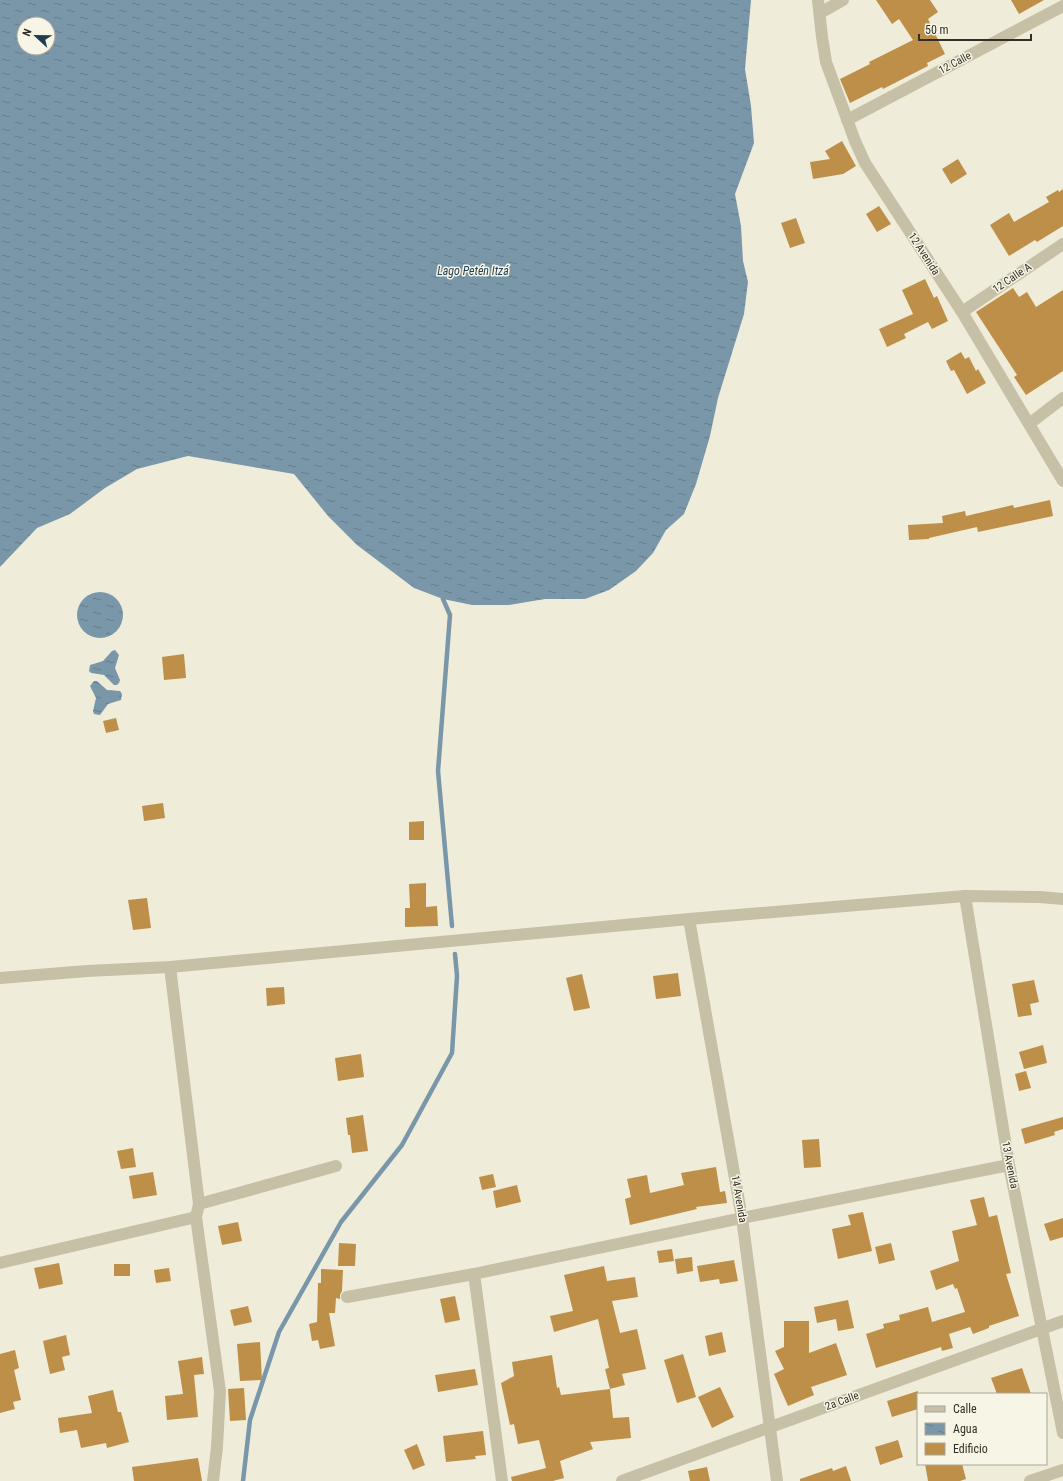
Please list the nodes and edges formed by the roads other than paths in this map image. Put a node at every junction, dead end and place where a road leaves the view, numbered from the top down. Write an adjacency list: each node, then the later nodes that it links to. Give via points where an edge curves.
1 (818, 0): 4 (street, 12 Avenida)
2 (843, 0): 4 (street)
3 (1063, 6): 5 (street, 12 Calle)
4 (820, 13): 5 (street, 12 Avenida, via 826,62)
5 (847, 120): 7 (street, 12 Avenida, via 865,163)
6 (1063, 244): 7 (street, 12 Calle A)
7 (962, 312): 9 (street, 12 Avenida)
8 (1063, 398): 9 (street)
9 (1029, 424): 10 (street, 12 Avenida)
10 (1063, 481)
11 (1063, 892): 13 (street)
12 (965, 896): 13 (street); 15 (street); 18 (street, 13 Avenida)
13 (1040, 897): 14 (street)
14 (1063, 900)
15 (689, 919): 16 (street); 22 (street, 14 Avenida)
16 (170, 967): 17 (street); 20 (street)
17 (0, 978)
18 (1009, 1165): 22 (street); 27 (street, 13 Avenida)
19 (336, 1166): 20 (street)
20 (199, 1204): 21 (street)
21 (196, 1216): 23 (street); 31 (street, via 220,1391)
22 (742, 1218): 24 (street); 28 (street, 14 Avenida)
23 (0, 1263)
24 (474, 1274): 25 (street); 32 (street)
25 (347, 1297)
26 (1063, 1321): 27 (street, 2a Calle)
27 (1043, 1329): 28 (street, 2a Calle); 29 (street, 13 Avenida)
28 (770, 1427): 33 (street, 2a Calle); 34 (street, 14 Avenida)
29 (1063, 1433)
30 (1063, 1470): 35 (street)
31 (213, 1481)
32 (502, 1481)
33 (622, 1481)
34 (777, 1481)
35 (1030, 1481)

